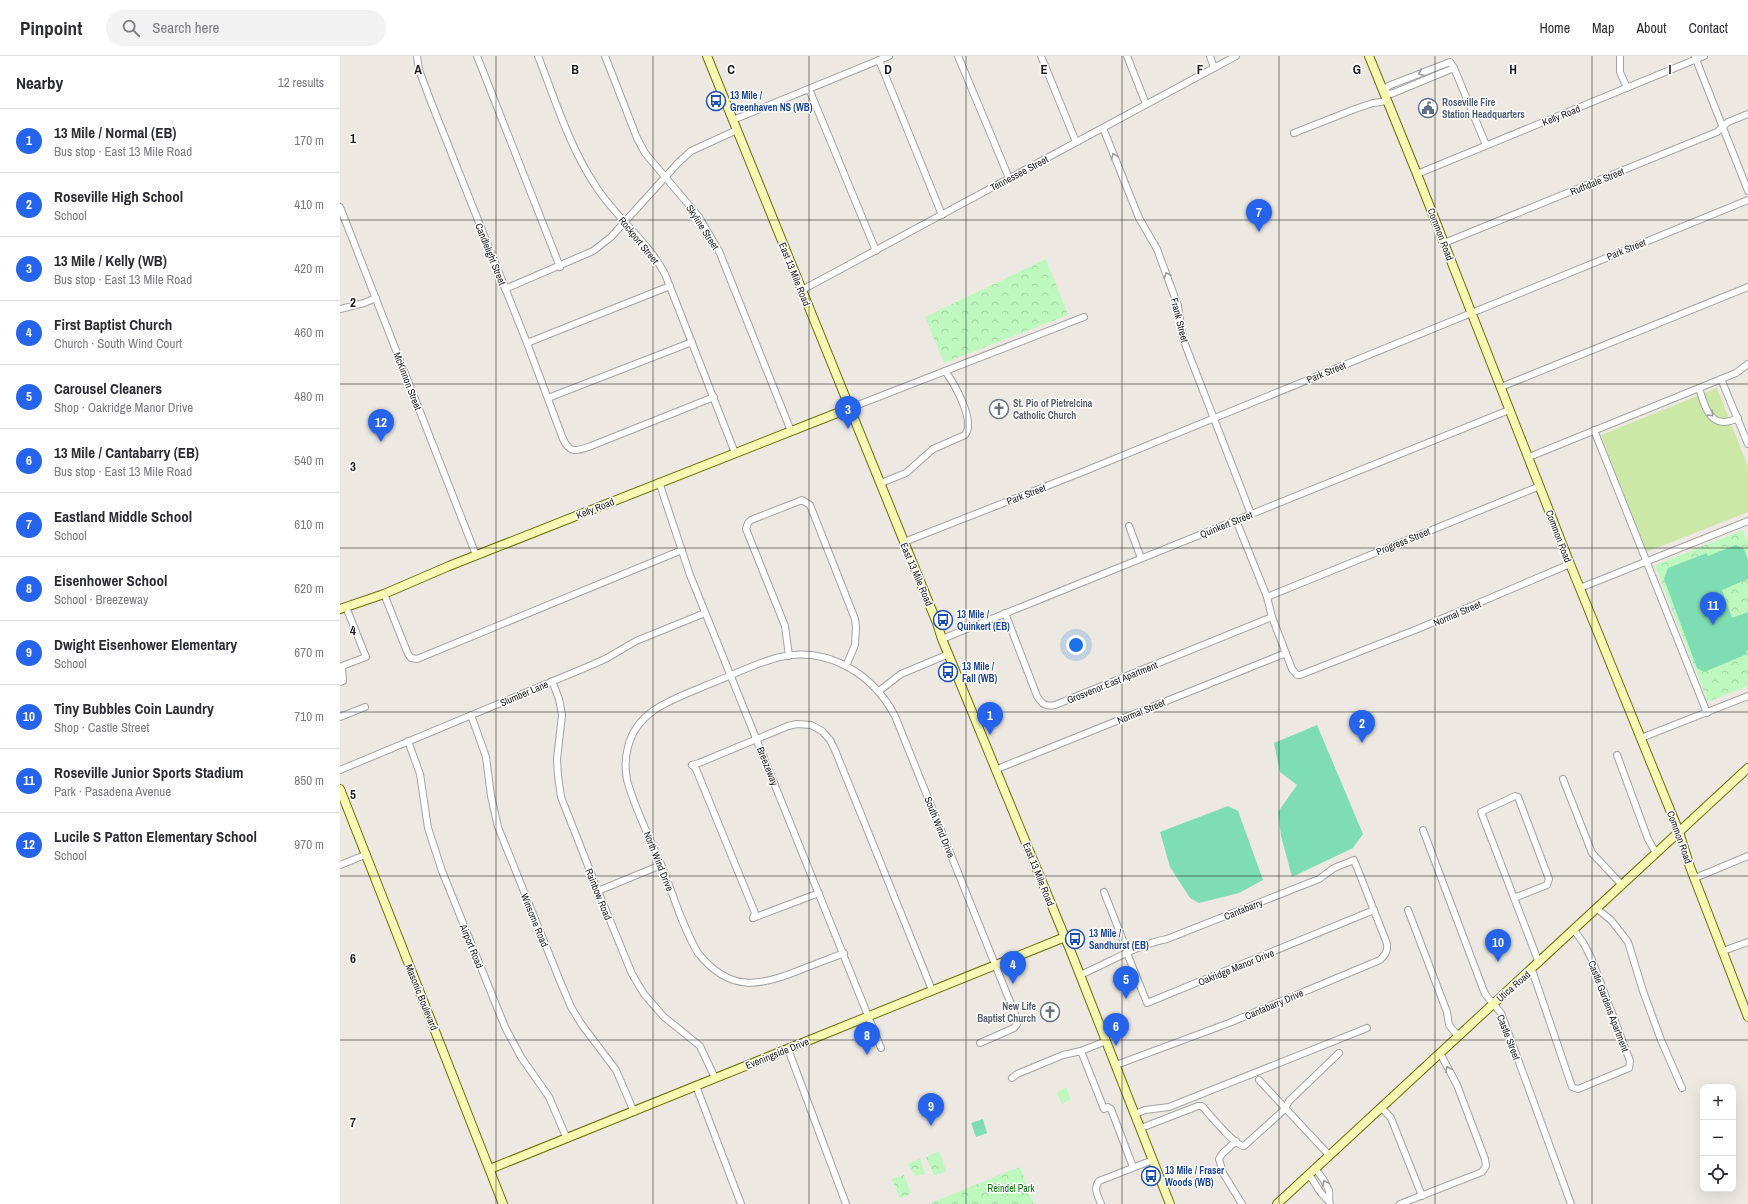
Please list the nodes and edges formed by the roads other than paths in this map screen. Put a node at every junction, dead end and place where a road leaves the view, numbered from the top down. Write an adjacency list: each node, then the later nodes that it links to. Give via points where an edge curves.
1 (417, 56): 44 (street, Candlelight Street, via 419,70 431,102)
2 (476, 56): 41 (street)
3 (538, 56): 38 (street, Rockport Street, via 582,165)
4 (604, 56): 32 (street, Skyline Street, via 637,138 645,153)
5 (707, 56): 24 (street, East 13 Mile Road)
6 (889, 56): 16 (street)
7 (958, 56): 33 (street)
8 (1041, 56): 29 (street)
9 (1127, 56): 22 (street)
10 (1210, 56): 17 (street)
11 (1236, 56): 17 (street, Tennessee Street)
12 (1369, 56): 20 (street, Common Road)
13 (1620, 56): 18 (street, via 1620,72)
14 (1704, 56): 15 (street, Kelly Road)
15 (1695, 58): 18 (street, Kelly Road); 25 (street)
16 (879, 60): 19 (street); 37 (street)
17 (1214, 68): 22 (street, Tennessee Street)
18 (1626, 88): 30 (street, Kelly Road)
19 (809, 89): 24 (street); 40 (street)
20 (1383, 92): 21 (street, Common Road); 30 (street, via 1391,94 1454,68)
21 (1387, 101): 28 (street, via 1355,109); 31 (street, Common Road)
22 (1146, 104): 26 (street, Tennessee Street)
23 (1748, 114): 25 (street, Ruthdale Street, via 1728,122)
24 (733, 120): 27 (street, East 13 Mile Road)
25 (1723, 127): 34 (street); 39 (street, Ruthdale Street, via 1717,132)
26 (1103, 128): 29 (street, Tennessee Street); 61 (street, Frank Street, one-way to 26, via 1183,339 1178,306 1157,249 1139,218)
27 (737, 130): 32 (street, via 691,152); 45 (street, East 13 Mile Road)
28 (1294, 133)
29 (1076, 142): 33 (street, Tennessee Street)
30 (1486, 145): 31 (street, Kelly Road)
31 (1417, 174): 39 (street, Common Road)
32 (665, 177): 38 (street); 64 (street, Skyline Street, via 699,217 719,251)
33 (1009, 178): 37 (street, Tennessee Street)
34 (1748, 191)
35 (1748, 200): 48 (street, Park Street)
36 (340, 208): 46 (street, McKinnon Street)
37 (942, 215): 40 (street, Tennessee Street)
38 (626, 222): 41 (street, via 612,237 593,251); 42 (street, Rockport Street, via 652,252)
39 (1444, 243): 48 (street, Common Road)
40 (876, 251): 45 (street, Tennessee Street)
41 (560, 267): 44 (street)
42 (670, 286): 50 (street, Rockport Street); 51 (street)
43 (1748, 287): 55 (street)
44 (505, 289): 51 (street, Candlelight Street)
45 (802, 290): 59 (street, East 13 Mile Road)
46 (376, 298): 47 (street); 77 (street, McKinnon Street)
47 (340, 309)
48 (1471, 312): 55 (street, Common Road); 61 (street, Park Street)
49 (1084, 317): 53 (street)
50 (692, 342): 57 (street); 58 (street, Rockport Street)
51 (527, 343): 57 (street, Candlelight Street)
52 (1748, 364): 54 (street, via 1736,373)
53 (945, 372): 59 (street); 69 (street, via 965,411 968,425 966,435 933,449 906,473)
54 (1721, 379): 56 (street); 62 (street)
55 (1501, 387): 60 (street, Common Road)
56 (1699, 388): 62 (street, one-way to 62, via 1710,415 1724,422); 63 (street)
57 (548, 398): 58 (street, Candlelight Street, via 563,439 572,450 591,446)
58 (714, 398): 66 (street, Rockport Street)
59 (850, 408): 64 (street, Kelly Road); 69 (street, East 13 Mile Road)
60 (1509, 410): 67 (street, Common Road); 71 (street, Quinkert Street)
61 (1214, 418): 71 (street, Frank Street); 75 (street, Park Street)
62 (1738, 418): 65 (street)
63 (1594, 430): 67 (street); 79 (street)
64 (791, 431): 66 (street, Kelly Road)
65 (1748, 444)
66 (735, 453): 68 (street, Kelly Road)
67 (1529, 457): 70 (street, Common Road)
68 (659, 482): 76 (street, Breezeway); 77 (street, Kelly Road)
69 (881, 483): 75 (street, East 13 Mile Road)
70 (1540, 486): 80 (street, Common Road); 83 (street, Progress Street)
71 (1251, 514): 72 (street, Quinkert Street)
72 (1236, 520): 78 (street, Quinkert Street); 83 (street)
73 (1748, 521): 79 (street)
74 (1129, 526): 78 (street)
75 (904, 542): 88 (street, East 13 Mile Road)
76 (682, 550): 82 (street, via 419,658 413,658 408,654); 85 (street, Breezeway)
77 (476, 555): 82 (street, Kelly Road)
78 (1141, 558): 86 (street, Quinkert Street)
79 (1646, 561): 81 (street); 99 (street)
80 (1570, 564): 81 (street, Common Road); 90 (street, Normal Street, via 1304,674 1297,675 1292,670)
81 (1580, 588): 102 (street, Common Road)
82 (384, 594): 84 (street, Kelly Road)
83 (1267, 597): 87 (street)
84 (343, 608): 95 (street, via 366,657 342,666 343,681)
85 (705, 613): 93 (street, Breezeway); 94 (street, Slumber Lane, via 636,641 607,658)
86 (1004, 613): 87 (street, Grosvenor East Apartment, via 1037,696 1041,703 1047,706 1055,705); 88 (street, Quinkert Street)
87 (1272, 617): 90 (street)
88 (942, 639): 89 (street, East 13 Mile Road)
89 (949, 654): 96 (street, via 901,674); 107 (street, East 13 Mile Road)
90 (1286, 654): 107 (street, Normal Street)
91 (789, 656): 92 (street, South Wind Drive, via 818,657); 92 (street, via 785,626 746,525 751,520 798,501 805,501 810,505 853,613 855,641 852,656); 93 (street, South Wind Drive, via 764,662)
92 (846, 666): 96 (street, South Wind Drive, via 862,675)
93 (731, 676): 103 (street, Breezeway); 117 (street, North Wind Drive, via 655,708 641,721 628,746 626,773)
94 (552, 681): 100 (street, Slumber Lane); 120 (street, Rainbow Road, via 562,715 557,759 561,797)
95 (340, 682)
96 (879, 691): 134 (street, South Wind Drive, via 895,716)
97 (1748, 696): 99 (street)
98 (365, 707): 101 (street)
99 (1706, 713): 102 (street)
100 (471, 715): 104 (street, Slumber Lane); 158 (street, Winsome Road, via 486,757 498,827 560,982 582,1026 616,1070)
101 (340, 717)
102 (1641, 738): 112 (street, Common Road)
103 (757, 739): 122 (street, Breezeway); 122 (street, via 692,764 755,913 753,918); 137 (street, via 797,724 815,726 827,736 835,750)
104 (408, 741): 108 (street, Slumber Lane); 161 (street, Airport Road, via 420,774 430,838 447,884 505,1027 528,1068 550,1097)
105 (1617, 755): 113 (street, via 1648,839)
106 (1748, 768): 112 (street, Utica Road)
107 (996, 769): 128 (street, East 13 Mile Road)
108 (340, 770)
109 (1563, 779): 119 (street, via 1592,853)
110 (340, 789): 114 (street, Masonic Boulevard)
111 (1423, 830): 138 (street, Castle Street, via 1485,994)
112 (1679, 832): 113 (street, Utica Road); 118 (street, Common Road)
113 (1656, 853): 119 (street, Utica Road)
114 (365, 855): 116 (street); 167 (street, Masonic Boulevard)
115 (1748, 856): 118 (street)
116 (340, 865)
117 (661, 865): 120 (street); 131 (street, North Wind Drive, via 698,953 714,970 737,982 774,981)
118 (1695, 878): 130 (street, Common Road)
119 (1622, 885): 124 (street, Utica Road)
120 (598, 891): 151 (street, Rainbow Road, via 632,974 644,994 664,1017 700,1046)
121 (1104, 892): 132 (street)
122 (819, 893): 131 (street, Breezeway)
123 (1514, 898): 123 (street, via 1480,812 1515,796 1518,797 1549,880 1547,885); 133 (street)
124 (1597, 909): 127 (street, Utica Road); 155 (street, via 1611,920 1628,942 1661,1040)
125 (1374, 910): 132 (street, Oakridge Manor Drive, via 1147,1003); 132 (street, Cantabarry, via 1354,860 1334,868 1319,879); 150 (street, Cantabarry Drive, via 1388,945 1385,955 1380,960)
126 (1408, 910): 142 (street, via 1447,1012 1447,1022)
127 (1574, 930): 133 (street, Utica Road); 135 (street, Castle Gardens Apartment, via 1590,956 1630,1061 1629,1068 1578,1089 1572,1087)
128 (1065, 937): 134 (street, Eveningside Drive); 136 (street, East 13 Mile Road)
129 (1748, 942): 130 (street)
130 (1723, 951): 139 (street, Common Road)
131 (844, 953): 140 (street, Breezeway)
132 (1127, 953): 136 (street, Cantabarry)
133 (1539, 963): 135 (street, Utica Road)
134 (996, 964): 137 (street, Eveningside Drive); 144 (street, South Wind Drive, via 1018,1022 1012,1030)
135 (1532, 970): 138 (street, Utica Road)
136 (1080, 975): 143 (street, East 13 Mile Road)
137 (932, 990): 140 (street, Eveningside Drive)
138 (1493, 1003): 142 (street, Utica Road); 179 (street, Castle Street, via 1501,1013)
139 (1748, 1014)
140 (869, 1016): 145 (street, Breezeway); 146 (street, Eveningside Drive)
141 (1367, 1028): 159 (street, via 1169,1107)
142 (1458, 1036): 148 (street, Utica Road)
143 (1106, 1041): 147 (street); 150 (street, East 13 Mile Road)
144 (980, 1043)
145 (881, 1048)
146 (788, 1049): 151 (street, Eveningside Drive); 173 (street)
147 (1081, 1051): 152 (street, via 1063,1055); 165 (street, via 1104,1108 1111,1109)
148 (1440, 1052): 156 (street, Utica Road); 169 (street, one-way to 148, via 1482,1172 1486,1166 1457,1085)
149 (1339, 1053): 157 (street)
150 (1116, 1065): 159 (street, East 13 Mile Road)
151 (715, 1078): 154 (street, Eveningside Drive)
152 (1012, 1078)
153 (1259, 1080): 157 (street)
154 (696, 1086): 158 (street, Eveningside Drive); 172 (street)
155 (1682, 1088)
156 (1382, 1107): 163 (street, Utica Road); 169 (street, via 1391,1118)
157 (1285, 1108): 162 (street, via 1244,1146); 163 (street)
158 (634, 1112): 161 (street, Eveningside Drive)
159 (1135, 1114): 160 (street, East 13 Mile Road)
160 (1141, 1128): 162 (street, via 1202,1106 1227,1135); 164 (street, East 13 Mile Road)
161 (567, 1139): 167 (street, Eveningside Drive)
162 (1236, 1141): 176 (street, via 1219,1159 1223,1172)
163 (1329, 1155): 166 (street, Utica Road)
164 (1153, 1160): 165 (street); 175 (street, East 13 Mile Road)
165 (1133, 1167): 174 (street, via 1098,1182 1096,1189)
166 (1315, 1169): 168 (street, Utica Road); 170 (street, one-way to 166, via 1329,1193 1323,1177)
167 (490, 1170): 171 (street, Masonic Boulevard)
168 (1309, 1175): 170 (street, via 1322,1196); 177 (street, Utica Road)
169 (1422, 1196): 178 (street)
170 (1329, 1202)
171 (504, 1204)
172 (741, 1204)
173 (846, 1204)
174 (1101, 1204)
175 (1170, 1204)
176 (1242, 1204)
177 (1277, 1204)
178 (1400, 1204)
179 (1572, 1204)

